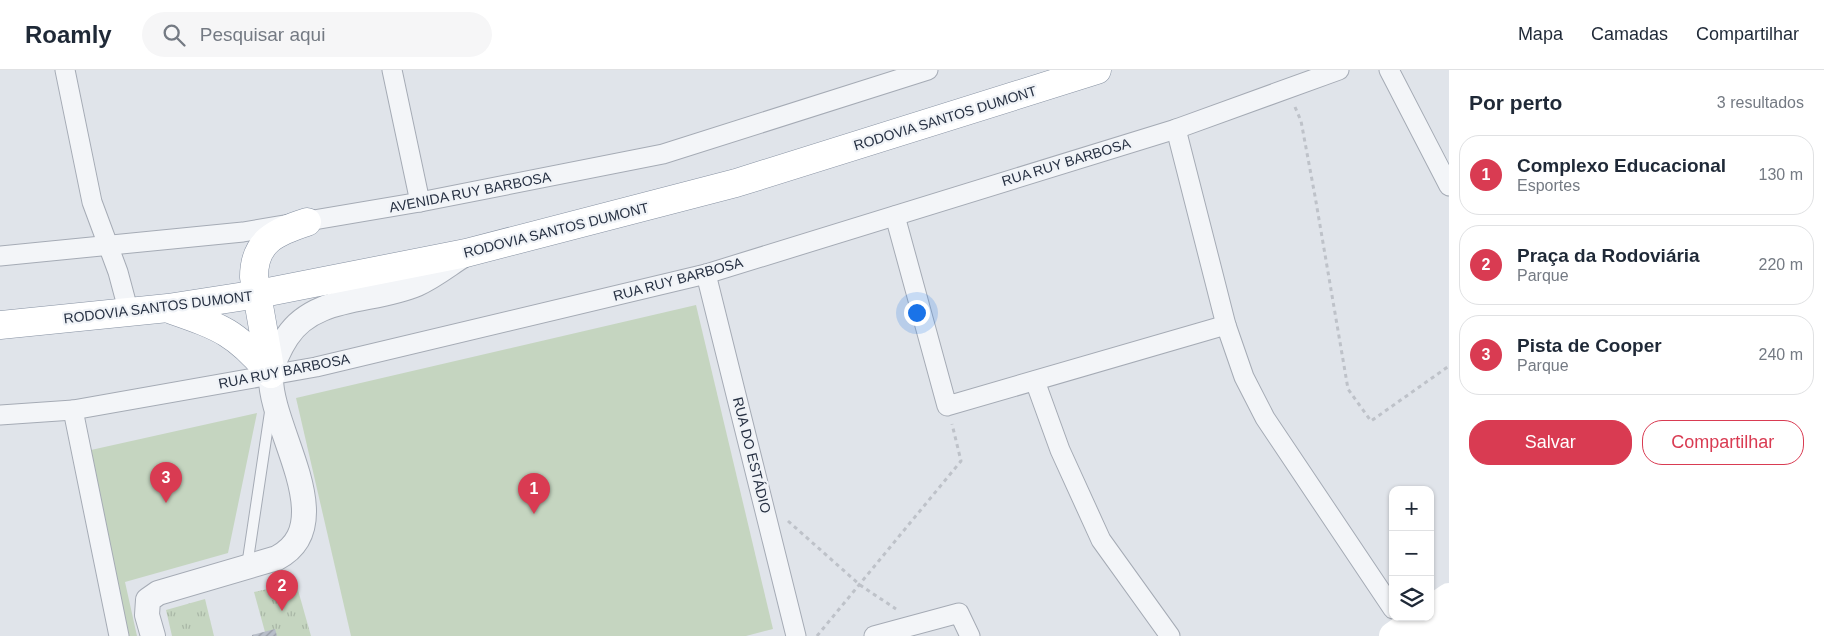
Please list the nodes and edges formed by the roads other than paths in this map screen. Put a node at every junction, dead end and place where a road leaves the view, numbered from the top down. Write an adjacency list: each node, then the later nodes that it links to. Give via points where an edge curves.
1 (64, 70): 12 (street, via 92,202)
2 (392, 70): 9 (street)
3 (928, 70): 9 (street, AVENIDA RUY BARBOSA, via 663,154)
4 (1097, 70): 13 (main road, RODOVIA SANTOS DUMONT, via 736,183)
5 (1339, 70): 7 (street, RUA RUY BARBOSA)
6 (1389, 70): 8 (street)
7 (1176, 129): 10 (street, RUA RUY BARBOSA); 20 (street)
8 (1449, 186)
9 (420, 202): 11 (street, AVENIDA RUY BARBOSA)
10 (895, 216): 15 (street, RUA RUY BARBOSA); 21 (street, via 947,406)
11 (307, 222): 12 (street, AVENIDA RUY BARBOSA); 16 (main road, via 280,231 257,252 254,277)
12 (108, 247): 14 (street, AVENIDA RUY BARBOSA); 18 (street)
13 (466, 253): 16 (main road, RODOVIA SANTOS DUMONT); 22 (street, via 417,284 306,316 286,338)
14 (0, 256)
15 (706, 274): 22 (street, RUA RUY BARBOSA, via 316,367); 32 (street, RUA DO ESTÁDIO)
16 (258, 294): 17 (main road, RODOVIA SANTOS DUMONT); 22 (main road)
17 (168, 308): 18 (main road, RODOVIA SANTOS DUMONT); 22 (main road, via 215,325 242,342)
18 (129, 313): 19 (main road, RODOVIA SANTOS DUMONT)
19 (0, 325)
20 (1226, 325): 21 (street); 29 (street, via 1244,377 1265,418)
21 (1035, 381): 35 (street, via 1060,450 1101,540)
22 (272, 386): 23 (street, RUA RUY BARBOSA); 25 (lane); 25 (street, via 302,488 304,521 296,543 288,552)
23 (73, 410): 24 (street, RUA RUY BARBOSA); 30 (street)
24 (0, 415)
25 (246, 568): 31 (street, via 158,593 148,600)
26 (1449, 597): 27 (main road)
27 (1434, 607)
28 (1449, 621): 29 (main road)
29 (1406, 624)
30 (119, 636)
31 (153, 636)
32 (796, 636)
33 (874, 636): 34 (street, via 958,613)
34 (970, 636)
35 (1170, 636)

